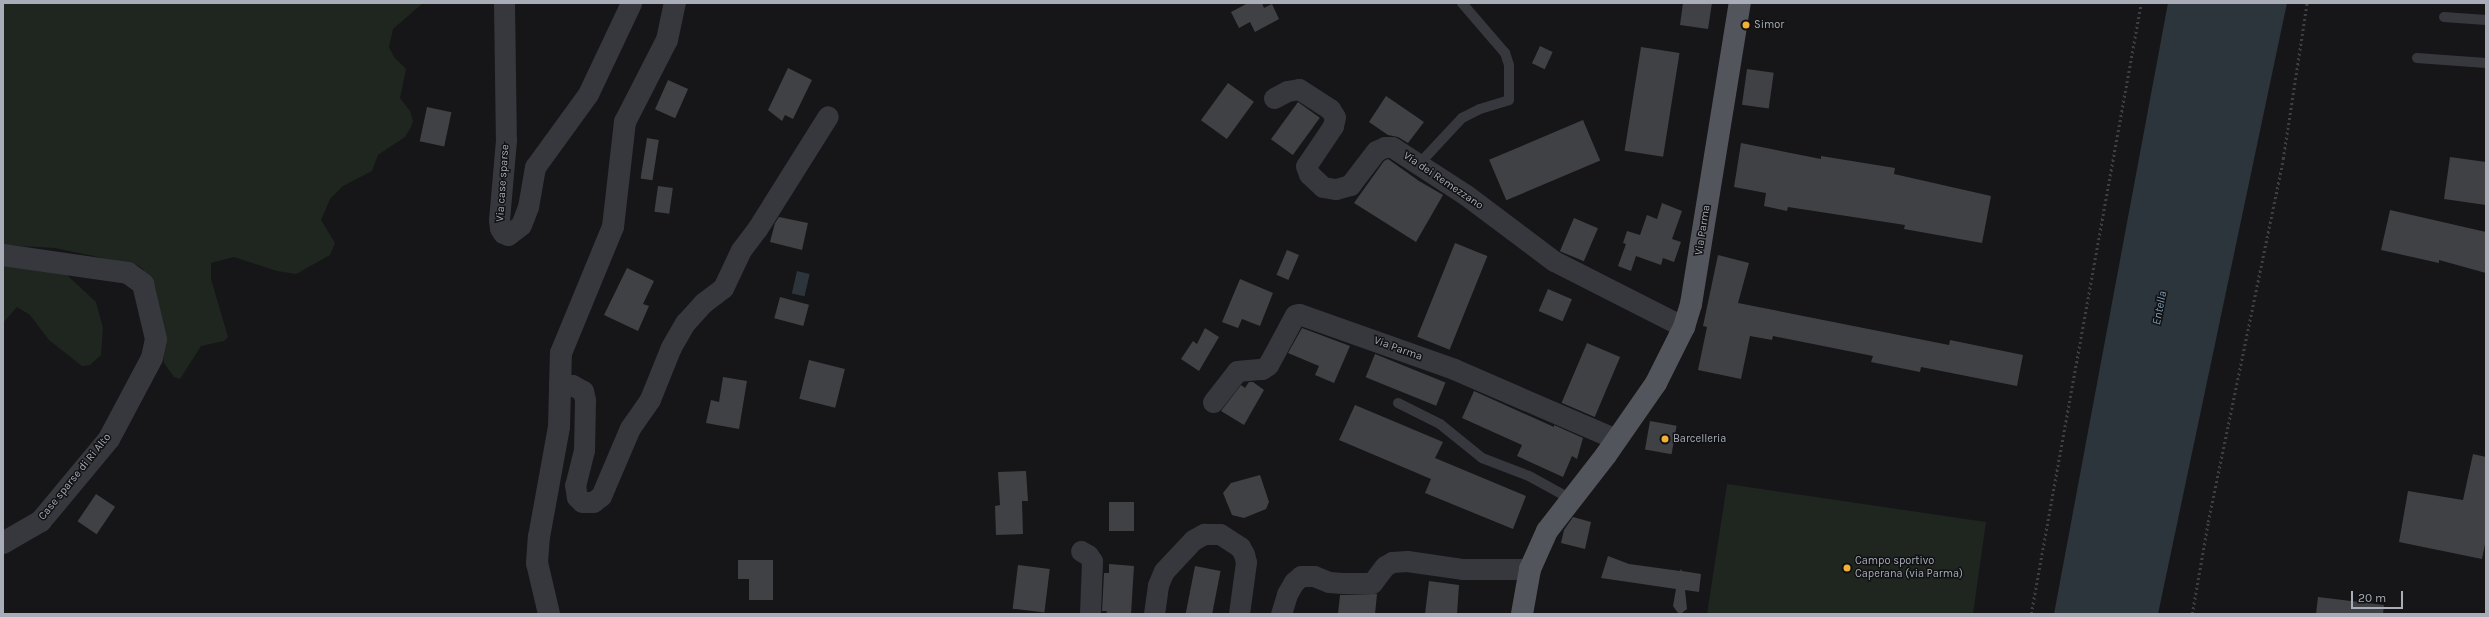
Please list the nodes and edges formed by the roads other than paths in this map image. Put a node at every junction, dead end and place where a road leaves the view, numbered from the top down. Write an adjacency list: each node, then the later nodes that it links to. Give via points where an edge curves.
1 (504, 3): 2 (street, Via case sparse, via 506,140 499,220 503,234 508,235 521,225 528,207 535,167 588,94)
2 (631, 3)
3 (675, 3): 15 (street, via 667,40 625,122 613,227 561,353)
4 (1462, 3): 12 (lane, via 1505,53 1509,65 1509,100 1462,118)
5 (1740, 3): 14 (main road, Via Parma, via 1693,297)
6 (2444, 17): 7 (lane)
7 (2486, 20)
8 (2417, 58): 9 (lane)
9 (2486, 63)
10 (1274, 98): 12 (street, Via dei Remezzano, via 1287,91 1299,89 1330,110 1335,117 1333,126 1306,166 1308,174 1323,187 1336,190 1350,185 1376,151 1385,147 1392,147)
11 (828, 116): 15 (street, via 741,250 723,288 703,303 685,323 671,347 650,399 630,428 602,496 593,502 582,502 577,497 575,485 584,450 583,391 572,385)
12 (1420, 163): 14 (street, Via dei Remezzano, via 1554,261)
13 (3, 255): 20 (street, Case sparse di Ri Alto, via 128,273 143,284 156,339 152,358 109,439 41,521)
14 (1684, 327): 18 (main road, Via Parma, via 1656,383)
15 (559, 384): 23 (street, via 559,427 539,537 537,564)
16 (1213, 402): 18 (street, Via Parma, via 1237,371 1262,369 1268,364 1295,316 1299,314 1454,369)
17 (1398, 403): 19 (lane, via 1440,424 1482,458 1529,476)
18 (1616, 439): 19 (main road, Via Parma)
19 (1571, 499): 22 (main road, Via Parma, via 1547,531)
20 (3, 542)
21 (1081, 551): 24 (street, via 1092,561)
22 (1530, 568): 27 (street, via 1462,569 1407,561 1392,562 1385,566 1372,583 1329,582 1314,576 1302,576 1294,582 1287,594); 28 (main road, Via Parma)
23 (549, 614)
24 (1090, 614)
25 (1154, 614): 26 (street, via 1158,585 1164,571 1193,540 1204,534 1220,534 1240,546 1245,558)
26 (1239, 614)
27 (1282, 614)
28 (1522, 614)

